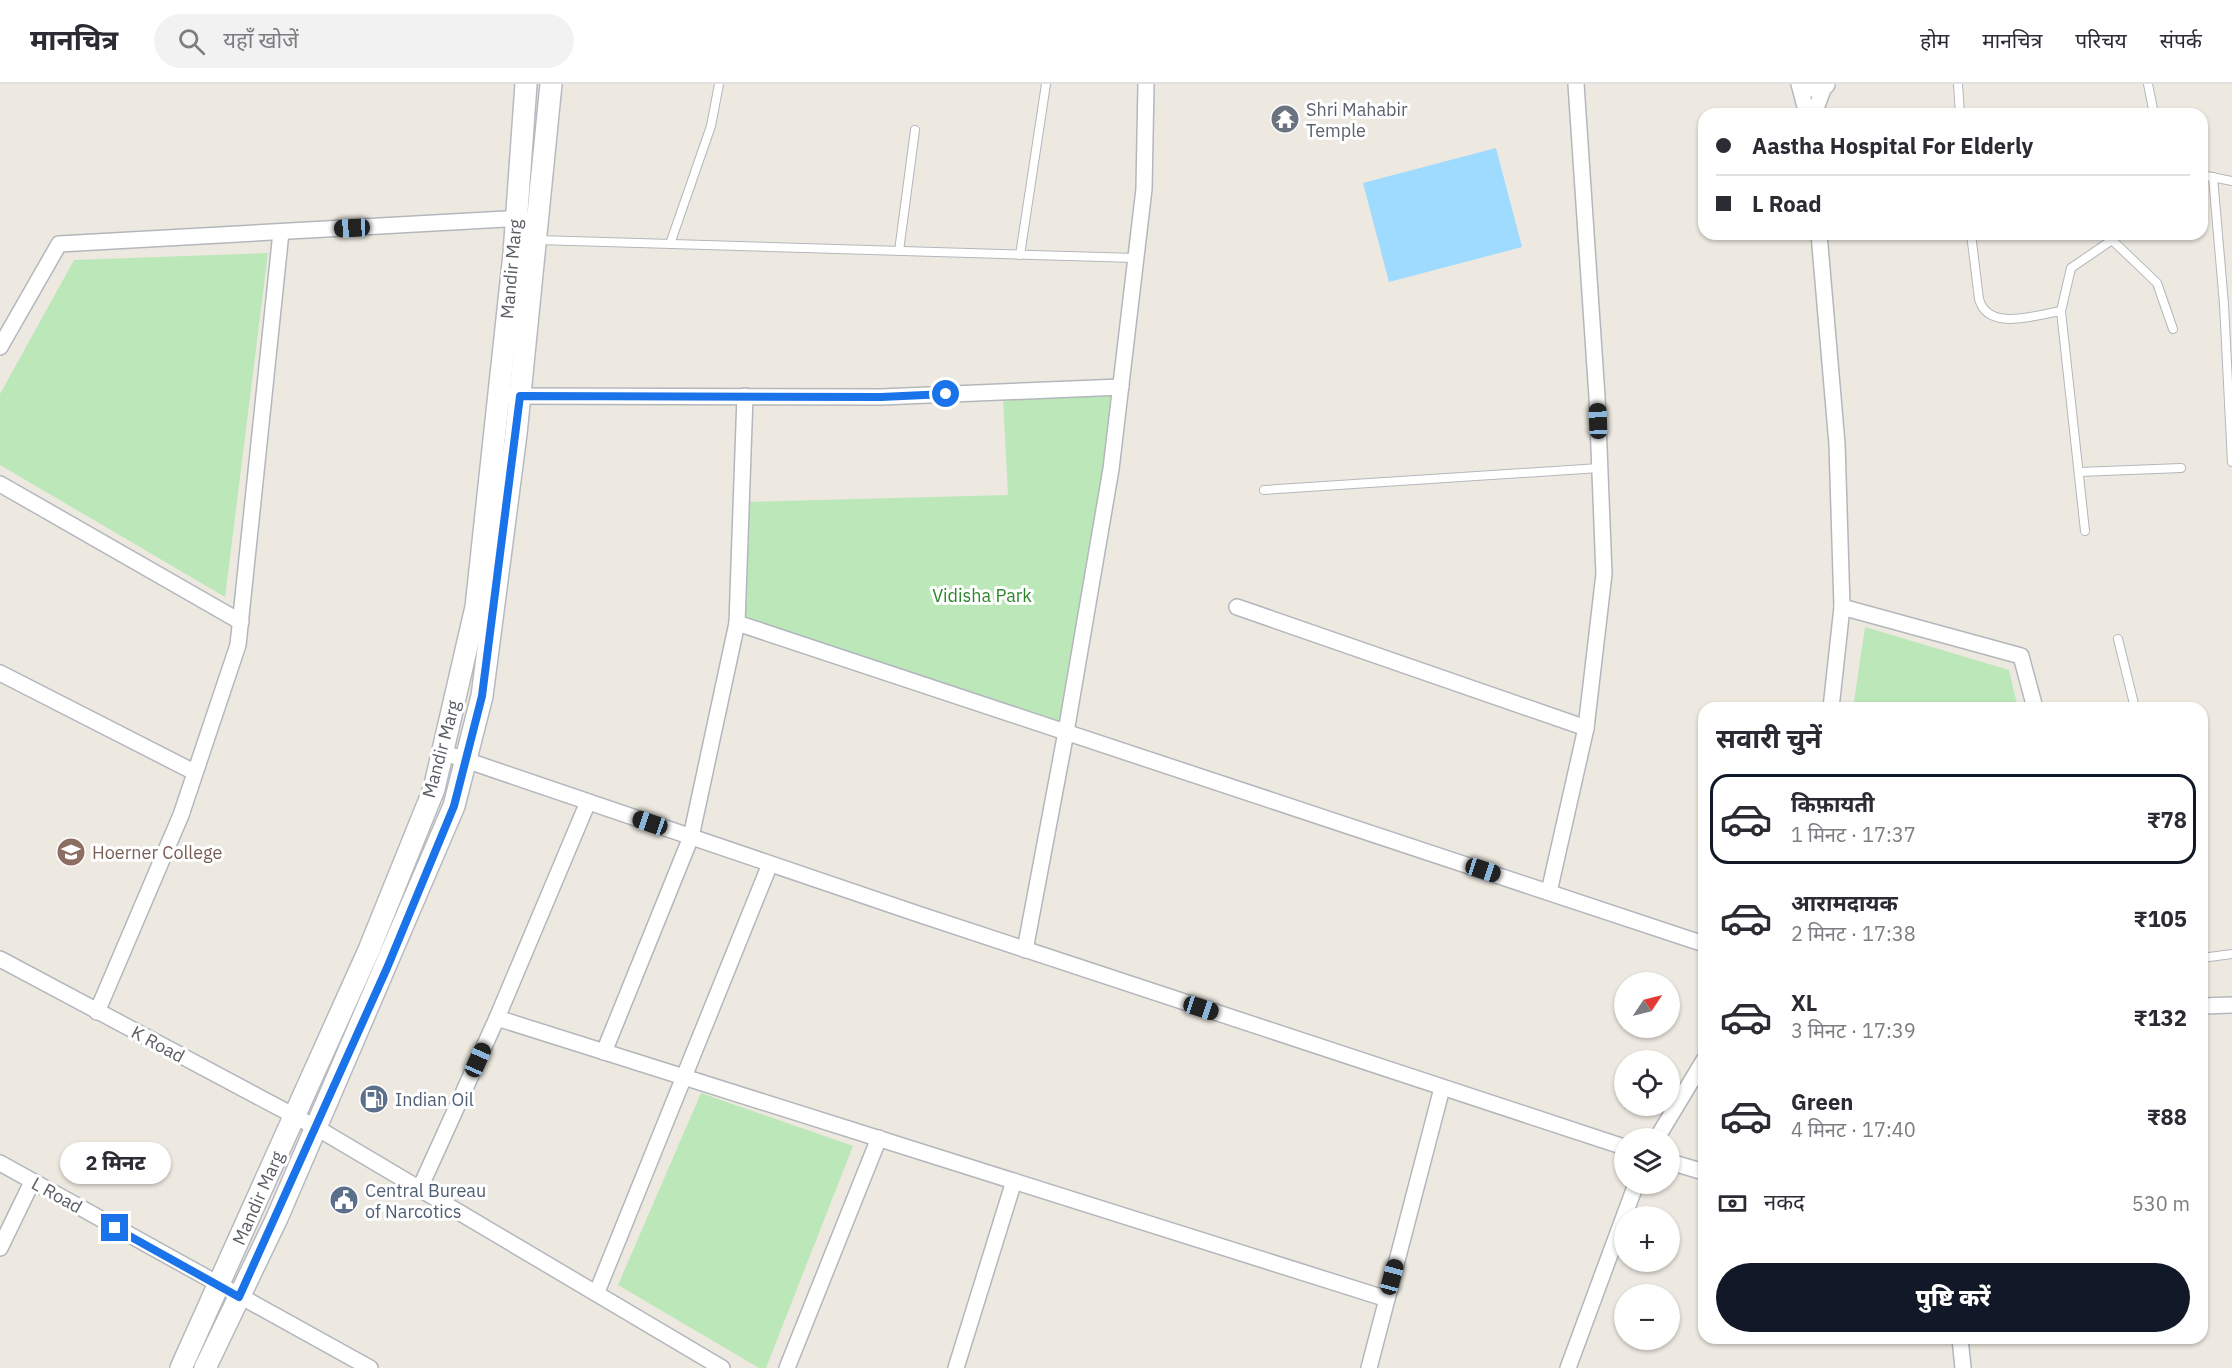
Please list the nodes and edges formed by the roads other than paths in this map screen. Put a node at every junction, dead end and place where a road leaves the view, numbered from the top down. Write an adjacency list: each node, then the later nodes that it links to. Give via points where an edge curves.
1 (526, 84): 21 (main road, Mandir Marg)
2 (550, 84): 21 (main road, via 537,218)
3 (719, 84): 26 (lane, via 711,126)
4 (1046, 84): 28 (lane)
5 (1146, 84): 29 (street, via 1144,189)
6 (1576, 84): 39 (street)
7 (1799, 84): 12 (street)
8 (1803, 84): 9 (main road)
9 (1825, 84): 13 (street)
10 (1958, 84): 14 (lane)
11 (2148, 84): 15 (lane)
12 (1805, 108)
13 (1816, 108)
14 (1960, 108)
15 (2153, 108)
16 (915, 130): 27 (lane)
17 (2208, 176): 18 (lane)
18 (2213, 177): 19 (lane); 37 (lane)
19 (2232, 181)
20 (281, 232): 21 (street); 32 (street, via 58,244); 47 (street)
21 (522, 233): 26 (lane); 34 (main road, Mandir Marg); 35 (main road)
22 (1820, 240): 46 (street, via 1837,444)
23 (1972, 240): 30 (lane, via 1979,299 1982,310 1990,317 2002,320)
24 (2108, 240): 30 (lane, via 2071,268)
25 (2115, 240): 31 (lane, via 2157,283)
26 (670, 244): 27 (lane)
27 (899, 251): 28 (lane)
28 (1020, 255): 29 (lane)
29 (1136, 258): 33 (street)
30 (2061, 312): 41 (lane)
31 (2173, 329)
32 (0, 347)
33 (1121, 387): 36 (street, via 881,397); 55 (street, via 1111,469)
34 (498, 396): 35 (street); 56 (main road, Mandir Marg, via 476,606)
35 (520, 396): 36 (street); 57 (main road, via 482,696)
36 (745, 396): 48 (street)
37 (2232, 446): 38 (lane)
38 (2232, 462)
39 (1599, 468): 43 (lane); 54 (street, via 1604,574)
40 (2181, 468): 41 (lane)
41 (2079, 472): 44 (lane)
42 (0, 484): 47 (street)
43 (1264, 490)
44 (2085, 531)
45 (1238, 607): 54 (street)
46 (1842, 607): 51 (street); 52 (street, via 2021,656)
47 (241, 622): 58 (street, via 238,645)
48 (737, 622): 55 (street); 60 (street)
49 (2118, 639): 53 (lane)
50 (0, 673): 58 (street)
51 (1832, 702)
52 (2033, 702)
53 (2133, 702)
54 (1586, 728): 62 (street)
55 (1066, 732): 62 (street); 64 (street)
56 (442, 752): 57 (street); 76 (main road, Mandir Marg, via 434,789 369,950)
57 (466, 760): 59 (street); 77 (main road, via 454,806)
58 (194, 772): 70 (street, via 181,815)
59 (588, 802): 60 (street); 71 (street)
60 (691, 837): 61 (street); 72 (street)
61 (770, 864): 64 (street); 74 (street)
62 (1548, 892): 63 (street)
63 (1698, 942)
64 (1025, 950): 75 (street)
65 (2232, 954): 66 (lane)
66 (2208, 956)
67 (0, 959): 70 (street, K Road)
68 (2232, 1005): 69 (street)
69 (2208, 1006)
70 (96, 1012): 76 (street, K Road)
71 (497, 1018): 72 (street); 86 (street)
72 (604, 1052): 74 (street)
73 (1698, 1070): 78 (street)
74 (685, 1077): 79 (street); 90 (street)
75 (1442, 1088): 80 (street); 92 (street)
76 (294, 1116): 77 (street, K Road); 89 (main road, Mandir Marg)
77 (317, 1128): 86 (street, K Road); 91 (main road)
78 (1663, 1128)
79 (879, 1138): 84 (street); 98 (street)
80 (1614, 1144)
81 (0, 1163): 85 (street, L Road)
82 (1680, 1165): 83 (street)
83 (1698, 1170)
84 (1014, 1181): 92 (street); 99 (street)
85 (32, 1182): 88 (street); 89 (street, L Road)
86 (420, 1188): 90 (street, K Road)
87 (1632, 1194): 101 (street)
88 (0, 1248)
89 (219, 1286): 91 (street, L Road); 94 (main road, Mandir Marg)
90 (597, 1292): 97 (street, K Road)
91 (239, 1297): 95 (main road); 96 (street, L Road)
92 (1387, 1299): 100 (street)
93 (1961, 1344): 102 (street)
94 (181, 1368)
95 (205, 1368)
96 (370, 1368)
97 (722, 1368)
98 (787, 1368)
99 (956, 1368)
100 (1369, 1368)
101 (1568, 1368)
102 (1963, 1368)

